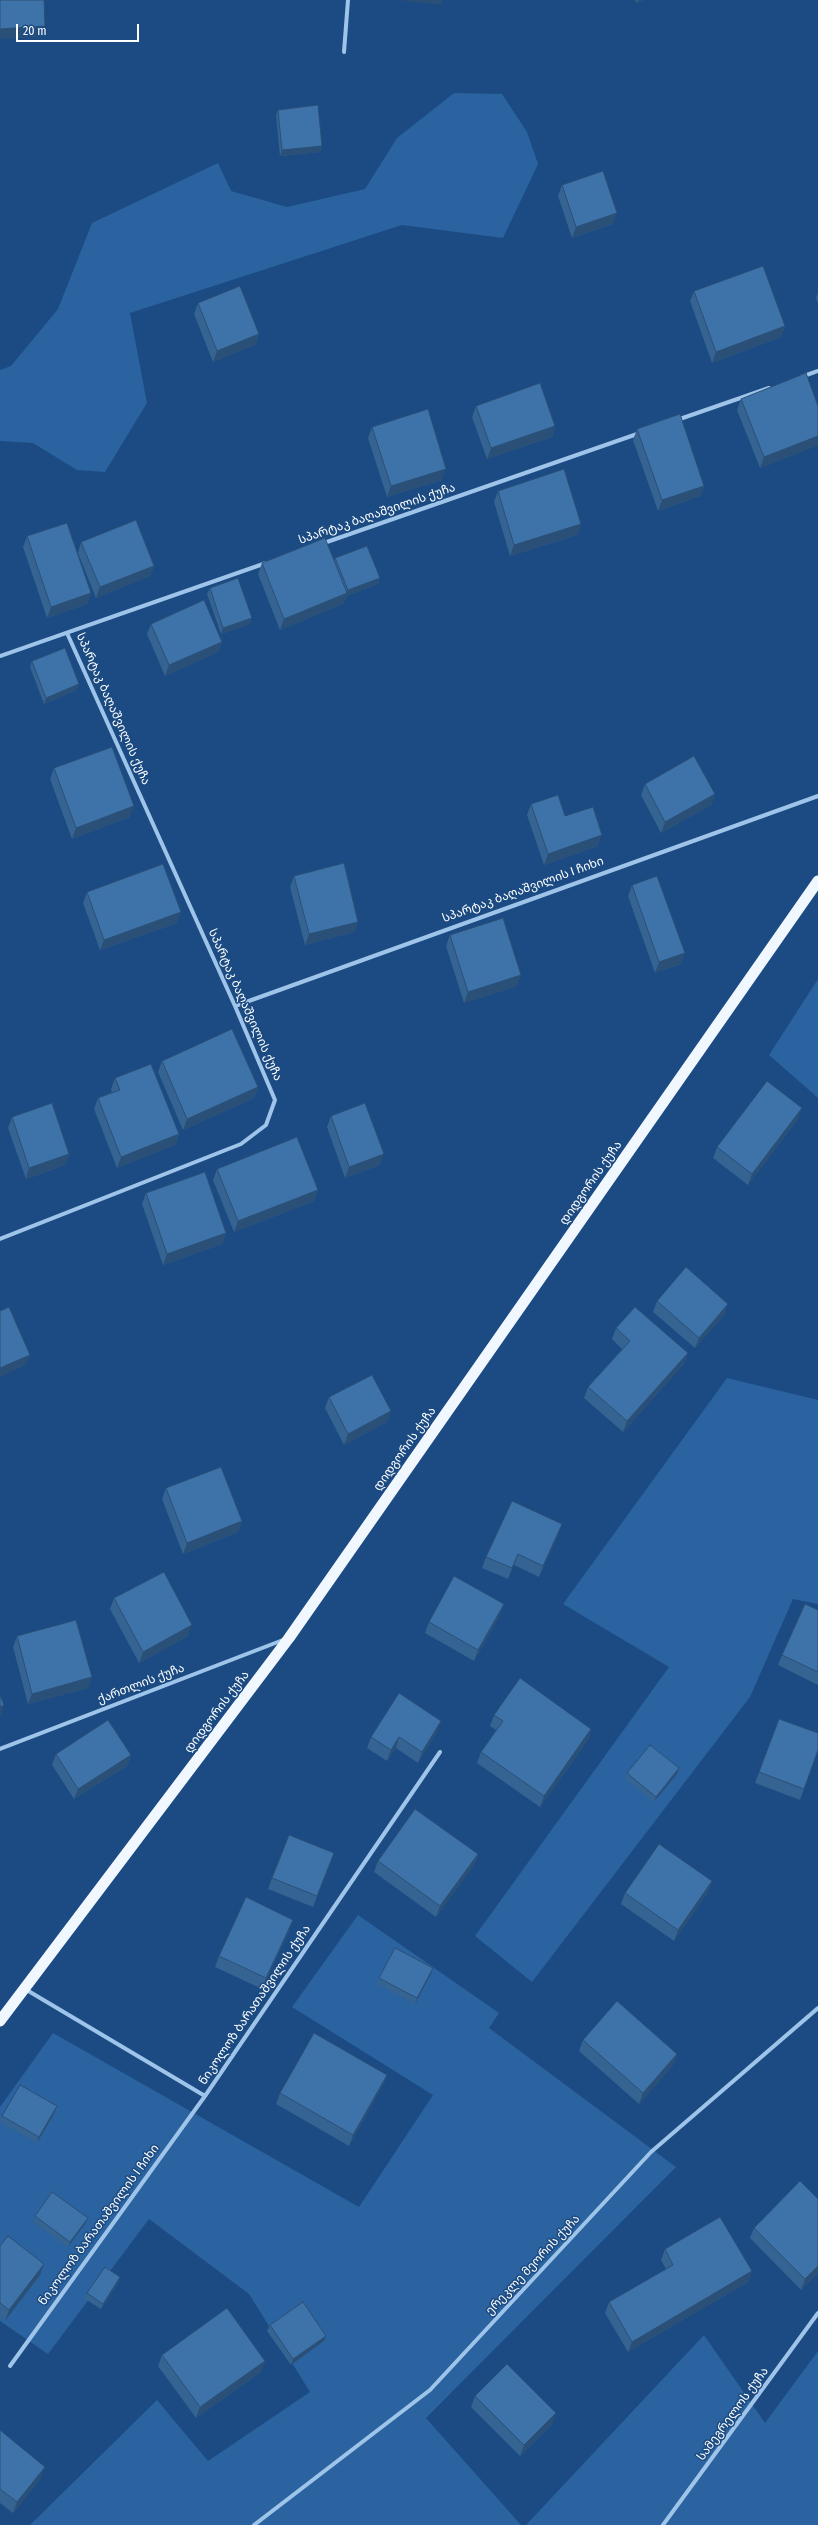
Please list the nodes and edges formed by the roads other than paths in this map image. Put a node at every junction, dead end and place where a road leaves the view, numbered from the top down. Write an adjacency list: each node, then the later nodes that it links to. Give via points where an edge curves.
1 (348, 0): 2 (street)
2 (344, 52)
3 (818, 371): 4 (street)
4 (796, 379)
5 (773, 387): 6 (street)
6 (668, 423)
7 (645, 431): 8 (street, სპარტაკ ბაღაშვილის ქუჩა)
8 (315, 546)
9 (270, 562): 10 (street, სპარტაკ ბაღაშვილის ქუჩა)
10 (67, 632): 11 (street); 14 (street, სპარტაკ ბაღაშვილის ქუჩა)
11 (0, 656)
12 (818, 796): 14 (street, სპარტაკ ბაღაშვილის I ჩიხი)
13 (818, 881): 16 (highway, დიდგორის ქუჩა)
14 (235, 1006): 15 (street, სპარტაკ ბაღაშვილის ქუჩა, via 275,1100 266,1125 240,1144)
15 (0, 1240)
16 (290, 1638): 17 (street, ქართლის ქუჩა); 19 (highway, დიდგორის ქუჩა)
17 (0, 1749)
18 (440, 1752): 22 (street, ნიკოლოზ ბარათაშვილის ქუჩა)
19 (24, 1988): 21 (highway, დიდგორის ქუჩა); 22 (street, ნიკოლოზ ბარათაშვილის ქუჩა)
20 (818, 2008): 25 (street, ერეკლე მეორის ქუჩა, via 651,2152 430,2390)
21 (0, 2021)
22 (205, 2096): 24 (street, ნიკოლოზ ბარათაშვილის I ჩიხი)
23 (818, 2313): 26 (street, სამეგრელოს ქუჩა)
24 (10, 2366)
25 (254, 2525)
26 (663, 2525)

